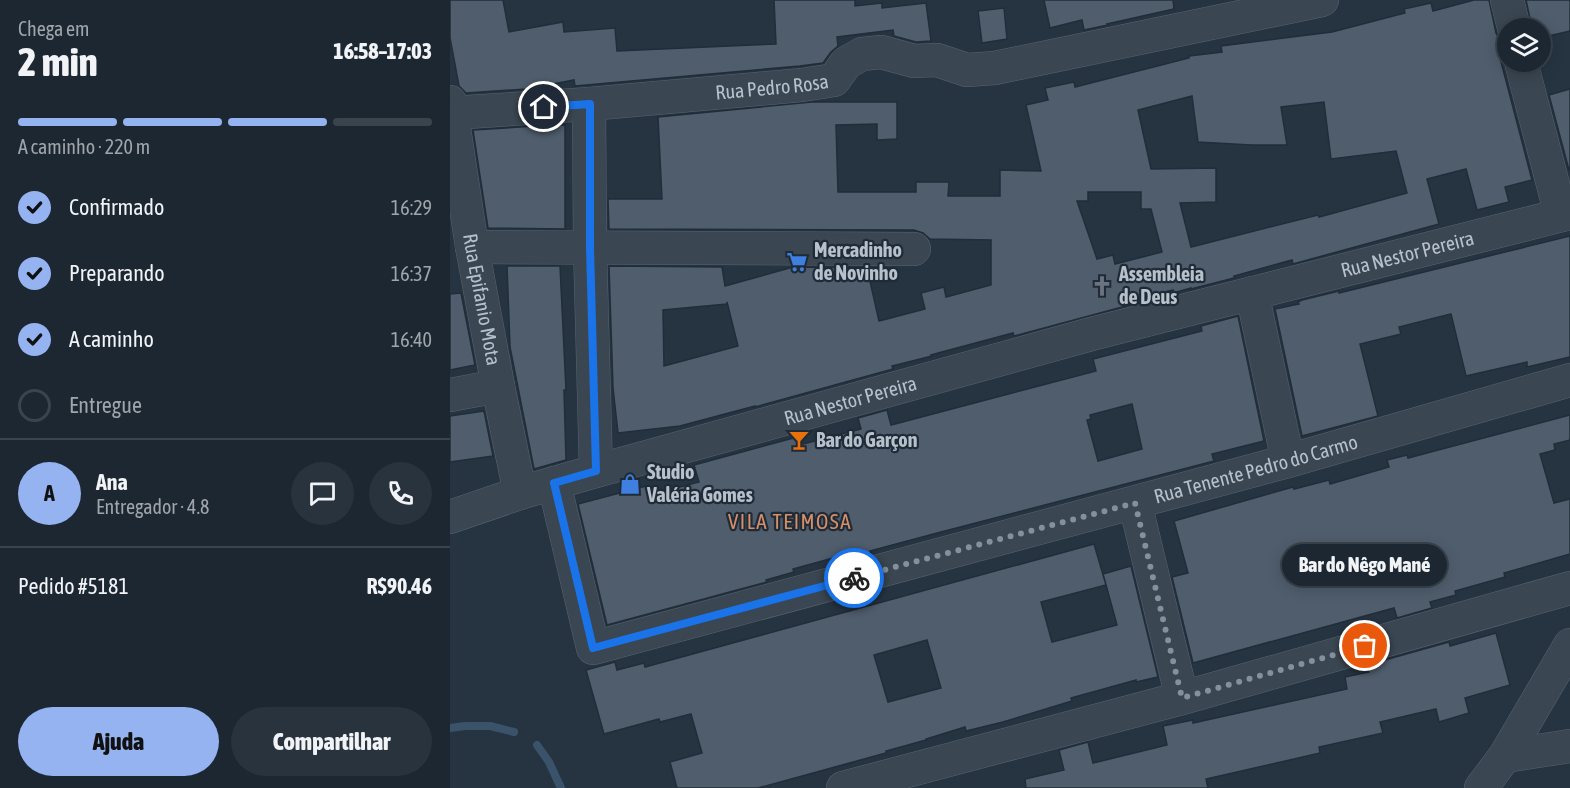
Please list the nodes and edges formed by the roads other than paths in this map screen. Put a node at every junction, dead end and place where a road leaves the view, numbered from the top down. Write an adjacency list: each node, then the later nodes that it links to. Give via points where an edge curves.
1 (1322, 0): 5 (street, Rua Pedro Rosa, via 995,68 967,70 937,60 914,62 881,52 862,54 846,63 834,80)
2 (1507, 0): 3 (street)
3 (1512, 18)
4 (1524, 72): 8 (street, Rua Nestor Pereira)
5 (590, 104): 6 (street, Rua Pedro Rosa); 10 (street)
6 (451, 107): 7 (street, Rua Epifanio Mota)
7 (456, 182): 9 (street, Rua Epifanio Mota)
8 (1566, 214): 12 (street, Rua Nestor Pereira)
9 (472, 247): 10 (street); 14 (street, Rua Epifanio Mota)
10 (590, 247): 11 (street); 17 (street)
11 (914, 249)
12 (1252, 293): 16 (street); 17 (street, Rua Nestor Pereira)
13 (1570, 380): 16 (street, Rua Tenente Pedro do Carmo)
14 (498, 386): 15 (street); 19 (street, Rua Epifanio Mota)
15 (450, 395)
16 (1288, 461): 20 (street, Rua Tenente Pedro do Carmo)
17 (596, 471): 18 (street, Rua Nestor Pereira)
18 (554, 483): 19 (street, Rua Nestor Pereira); 20 (street, Rua Tenente Pedro do Carmo, via 593,648)
19 (520, 493): 21 (street, Rua Nestor Pereira)
20 (1135, 503): 24 (street)
21 (450, 517)
22 (1570, 588): 24 (street)
23 (1570, 645): 26 (street)
24 (1182, 698): 27 (street)
25 (1570, 746): 26 (street)
26 (1505, 756): 28 (street)
27 (843, 788)
28 (1481, 788)

